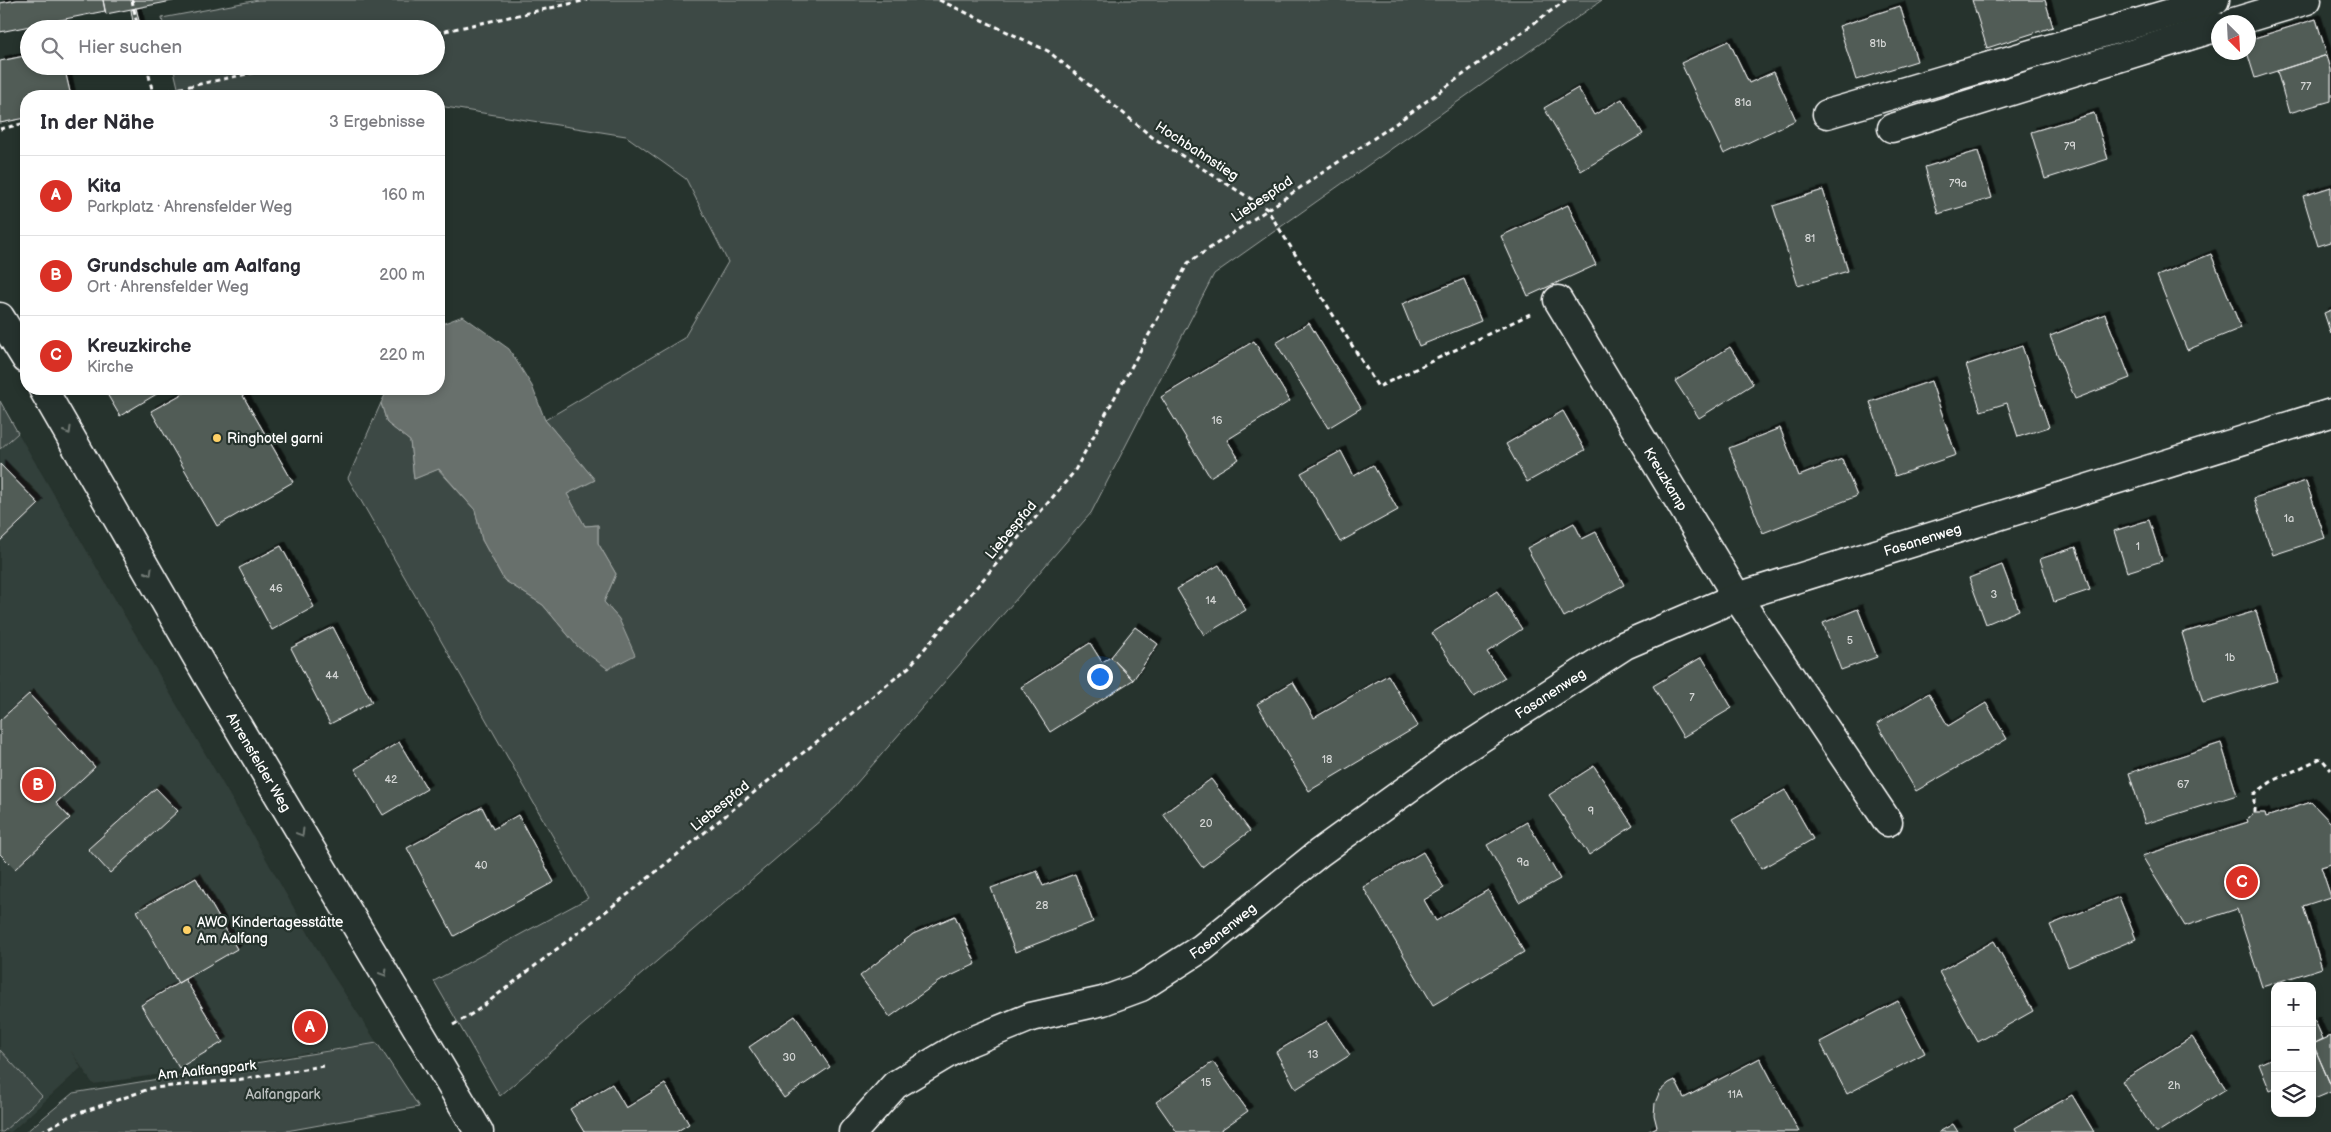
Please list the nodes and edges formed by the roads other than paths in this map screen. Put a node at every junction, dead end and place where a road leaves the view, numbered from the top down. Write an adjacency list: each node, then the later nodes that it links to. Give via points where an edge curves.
1 (2215, 0): 5 (street)
2 (2307, 0): 3 (street)
3 (2256, 15)
4 (2211, 29): 6 (street)
5 (1827, 114)
6 (1892, 128)
7 (1558, 300): 12 (street, Kreuzkamp)
8 (0, 317): 9 (street)
9 (20, 349)
10 (46, 395): 14 (street, Ahrensfelder Weg, one-way to 14)
11 (2331, 413): 12 (street, Fasanenweg)
12 (1737, 597): 13 (street, Kreuzkamp); 15 (street, Fasanenweg, via 1625,645 1464,748 1319,853 1202,948 1141,987 1103,1001 1030,1017 962,1045 895,1084)
13 (1888, 822)
14 (478, 1132)
15 (853, 1132)

